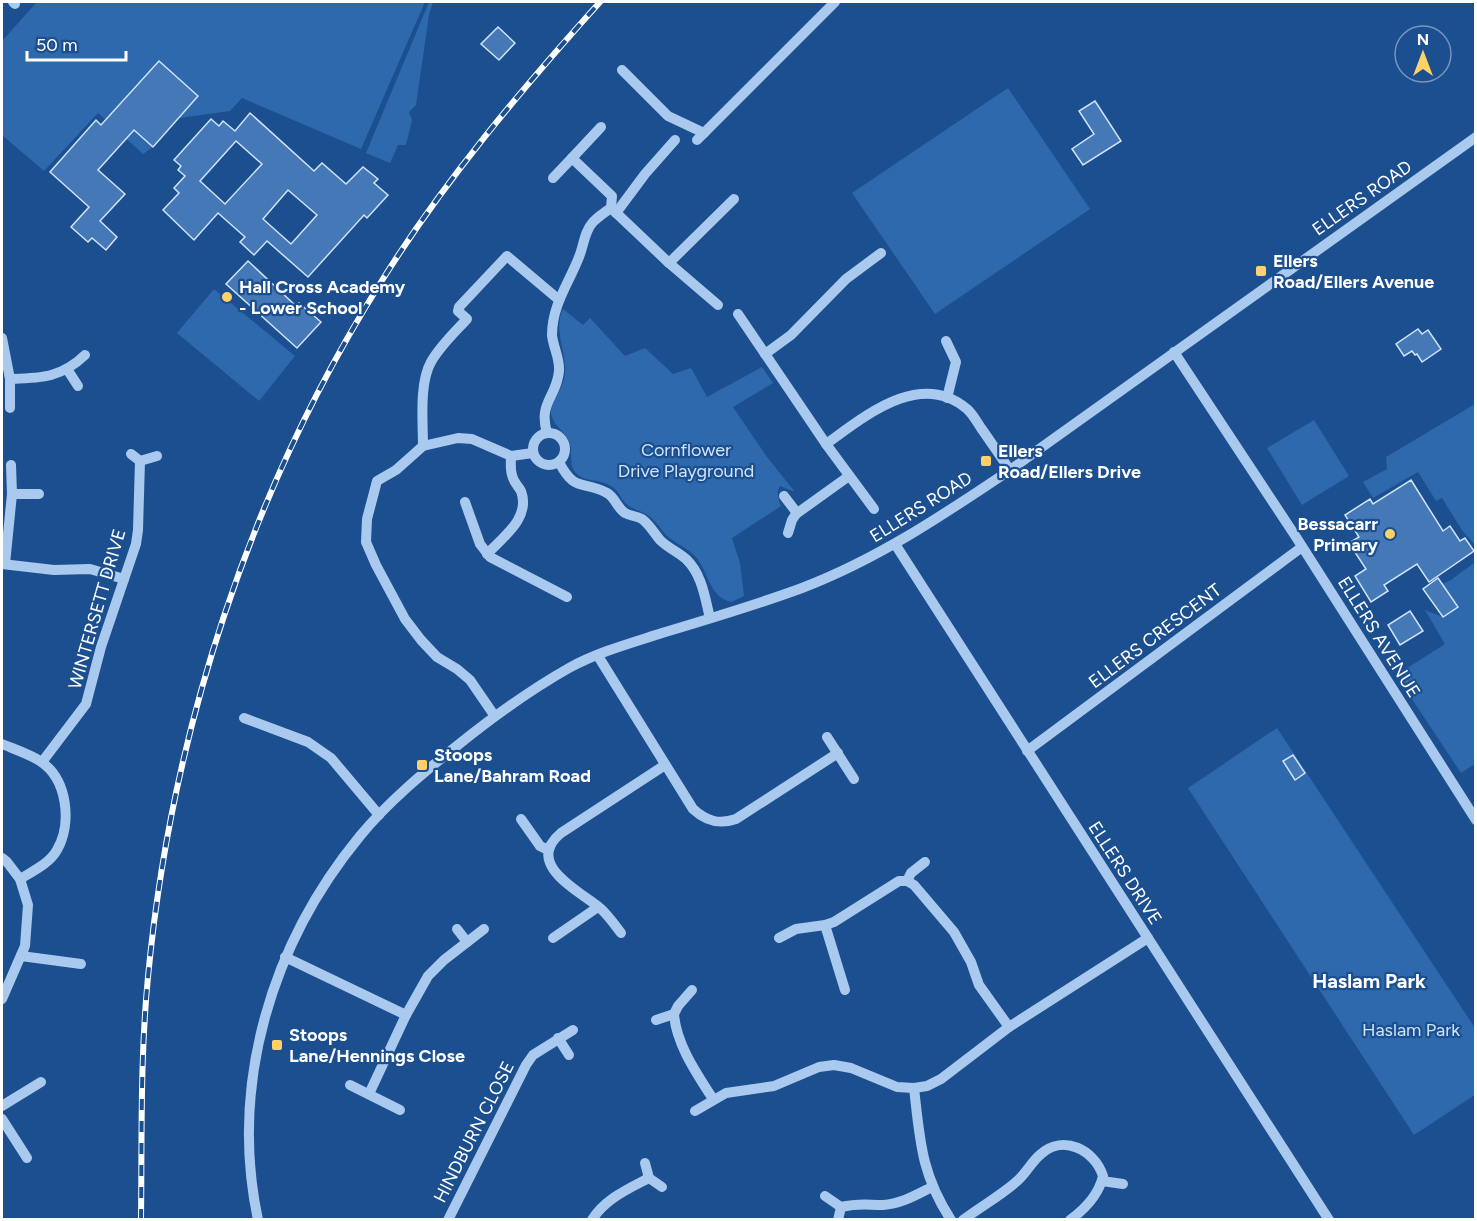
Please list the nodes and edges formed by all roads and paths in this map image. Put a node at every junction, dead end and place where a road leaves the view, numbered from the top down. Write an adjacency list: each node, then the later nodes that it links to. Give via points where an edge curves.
1 (835, 2): 2 (street, via 700,137 668,116)
2 (622, 70)
3 (601, 127): 6 (street)
4 (1476, 137): 17 (street, ELLERS ROAD)
5 (675, 140): 9 (street)
6 (572, 158): 7 (street); 9 (street, via 612,196)
7 (553, 178)
8 (734, 199): 11 (street)
9 (614, 211): 11 (street); 12 (street, via 593,222)
10 (881, 253): 18 (street, via 846,279 791,335)
11 (669, 263): 13 (street)
12 (558, 299): 25 (street, via 552,338 559,373 545,406 543,421); 27 (street, via 507,256 459,307 458,311 467,319 429,364 424,380)
13 (718, 305)
14 (738, 314): 18 (street)
15 (2, 338): 21 (street)
16 (946, 341): 23 (street, via 956,362)
17 (1174, 352): 33 (street, ELLERS ROAD); 43 (street, ELLERS AVENUE)
18 (765, 354): 26 (street)
19 (85, 355): 20 (street)
20 (67, 369): 21 (street, via 42,378); 22 (street)
21 (10, 379): 24 (street)
22 (78, 386)
23 (947, 398): 26 (street, via 922,393 903,397); 33 (street, via 968,409)
24 (10, 408)
25 (547, 433): 28 (street, via 534,442); 31 (street, via 557,435 565,443 565,453)
26 (826, 444): 34 (street)
27 (423, 446): 30 (street, via 472,439); 50 (street, via 377,481 367,519 366,542 405,619 437,657 470,680)
28 (533, 453): 30 (street); 31 (street, via 544,465)
29 (157, 456): 46 (street, WINTERSETT DRIVE, via 135,458 138,530)
30 (511, 456): 44 (street, via 512,476 520,489 524,509)
31 (559, 462): 48 (street, via 573,481 608,494 624,512 640,518 687,560 703,587)
32 (10, 465): 35 (street)
33 (1010, 470): 42 (street, ELLERS ROAD)
34 (849, 476): 39 (street); 40 (street)
35 (12, 494): 36 (street); 45 (street)
36 (39, 494)
37 (784, 496): 40 (street)
38 (465, 502): 44 (street)
39 (874, 509)
40 (797, 513): 41 (street)
41 (788, 533)
42 (895, 544): 48 (street, ELLERS ROAD, via 851,568 801,588); 54 (street, ELLERS DRIVE)
43 (1302, 547): 54 (street, ELLERS CRESCENT); 61 (street, ELLERS AVENUE)
44 (487, 554): 47 (street)
45 (3, 564): 46 (street, via 54,570 90,569)
46 (124, 579): 56 (street, WINTERSETT DRIVE, via 86,704)
47 (567, 597)
48 (710, 618): 49 (street, ELLERS ROAD)
49 (598, 656): 50 (street, ELLERS ROAD, via 570,668); 57 (street)
50 (494, 716): 59 (street, ELLERS ROAD)
51 (244, 718): 59 (street, via 308,742 336,764)
52 (827, 736): 55 (street)
53 (2, 744): 56 (street)
54 (1027, 751): 74 (street, ELLERS DRIVE)
55 (838, 753): 57 (street, via 728,822 702,817 693,809); 58 (street)
56 (42, 762): 65 (street, via 56,778 62,794 66,809 64,830 57,851)
57 (665, 765): 62 (street, via 561,833)
58 (854, 779)
59 (379, 815): 77 (street, ELLERS ROAD, via 314,900)
60 (521, 819): 62 (street, via 540,846)
61 (1476, 820)
62 (548, 850): 67 (street, via 553,869 562,880)
63 (2, 858): 65 (street)
64 (925, 862): 66 (street)
65 (20, 879): 76 (street, via 28,906 26,946)
66 (907, 881): 68 (street, via 899,881); 85 (street, via 954,932 979,985)
67 (598, 907): 71 (street); 72 (street)
68 (825, 926): 73 (street, via 796,929); 80 (street)
69 (484, 928): 75 (street)
70 (457, 929): 75 (street)
71 (621, 933)
72 (553, 938)
73 (779, 938)
74 (1148, 938): 85 (street); 114 (street, ELLERS DRIVE)
75 (467, 942): 83 (street, via 428,976)
76 (21, 956): 78 (street); 81 (street)
77 (285, 957): 83 (street); 107 (street, ELLERS ROAD, via 256,1051 250,1094 250,1178)
78 (81, 964)
79 (692, 990): 82 (street)
80 (845, 990)
81 (2, 999)
82 (674, 1014): 84 (street); 93 (street, via 680,1039)
83 (406, 1015): 92 (street)
84 (656, 1020)
85 (1009, 1027): 91 (street, via 941,1079)
86 (573, 1030): 87 (street, HINDBURN CLOSE)
87 (558, 1038): 88 (street); 108 (street, HINDBURN CLOSE, via 533,1055 526,1065)
88 (569, 1055)
89 (41, 1082): 94 (street)
90 (350, 1085): 92 (street)
91 (914, 1088): 93 (street, via 897,1087 834,1065 819,1067 774,1086 742,1089); 104 (street, via 921,1151)
92 (369, 1094): 95 (street)
93 (713, 1099): 96 (street)
94 (2, 1106)
95 (400, 1110)
96 (695, 1111)
97 (2, 1119): 98 (street)
98 (27, 1158)
99 (645, 1163): 100 (street)
100 (649, 1178): 103 (street); 109 (street, via 610,1200)
101 (1102, 1181): 102 (street); 112 (street, via 1100,1168 1090,1154 1066,1145 1049,1148 1017,1182); 113 (street, via 1098,1191)
102 (1123, 1184)
103 (662, 1186)
104 (932, 1187): 106 (street, via 902,1202); 111 (street)
105 (825, 1196): 106 (street)
106 (841, 1207): 110 (street)
107 (258, 1220)
108 (448, 1220)
109 (592, 1220)
110 (838, 1220)
111 (951, 1220)
112 (963, 1220)
113 (1070, 1220)
114 (1329, 1220)

